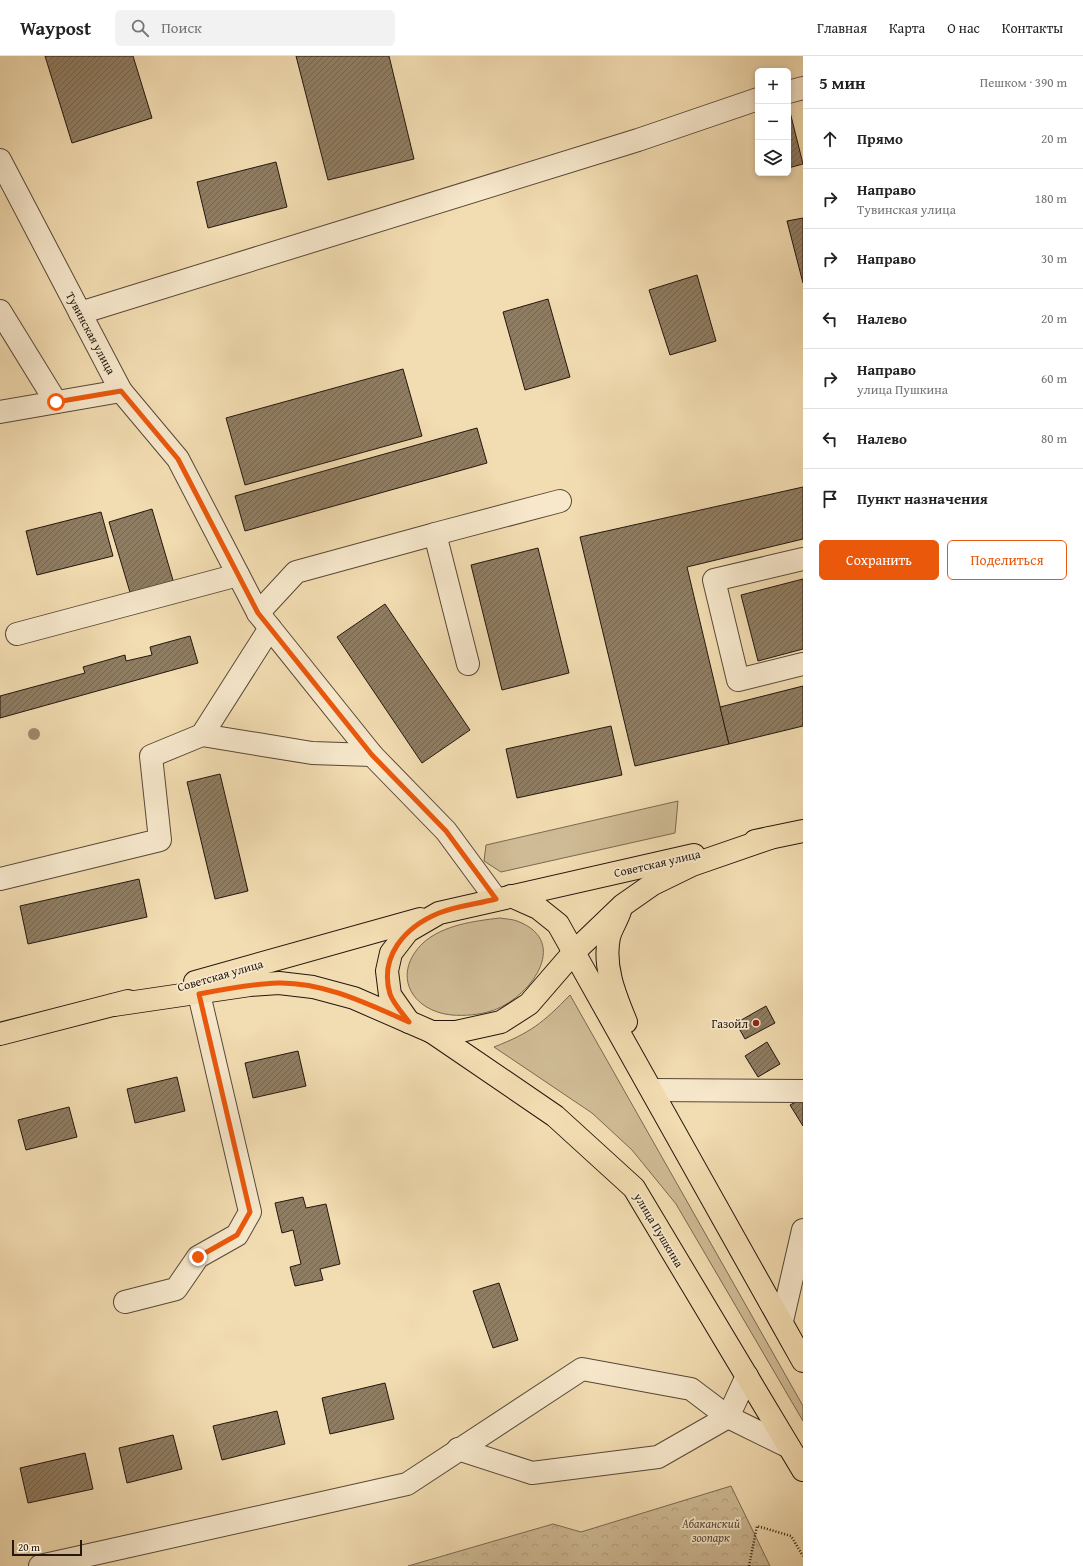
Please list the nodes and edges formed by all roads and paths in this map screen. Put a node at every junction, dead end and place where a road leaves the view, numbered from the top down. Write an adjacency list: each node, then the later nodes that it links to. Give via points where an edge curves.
1 (803, 88): 2 (street)
2 (791, 91)
3 (755, 100): 6 (street, via 638,140)
4 (0, 160): 6 (street, Тувинская улица)
5 (0, 311): 8 (street)
6 (80, 313): 7 (street, Тувинская улица)
7 (121, 391): 8 (street); 13 (street, Тувинская улица, via 178,459)
8 (56, 402): 9 (street)
9 (0, 412)
10 (560, 501): 11 (street)
11 (435, 534): 14 (street, via 296,572); 16 (street)
12 (803, 559): 17 (street, via 714,580 738,680)
13 (238, 575): 14 (street, Тувинская улица); 15 (street)
14 (264, 621): 18 (street); 19 (street, Тувинская улица)
15 (18, 634)
16 (468, 664)
17 (803, 664)
18 (202, 735): 19 (street, via 312,753); 22 (street, via 152,756 160,840)
19 (372, 755): 23 (street, Тувинская улица, via 446,831)
20 (803, 831): 21 (main road, Советская улица)
21 (770, 838): 23 (main road, Советская улица); 24 (main road, via 692,865 653,884)
22 (0, 879)
23 (503, 898): 25 (main road, Советская улица); 26 (main road, via 538,908 558,924)
24 (622, 905): 26 (main road); 32 (main road, via 610,937 607,956 610,981)
25 (439, 913): 28 (main road, Советская улица); 29 (main road, via 408,931 391,953 387,971 390,995)
26 (574, 952): 30 (main road, via 529,1004 501,1022 456,1032); 32 (main road)
27 (199, 994): 28 (main road); 29 (main road, via 279,983 313,987 354,998); 35 (street, via 250,1212 237,1235 198,1257 176,1289)
28 (114, 1005): 31 (main road, Советская улица)
29 (409, 1022): 30 (main road)
30 (432, 1032): 38 (main road, улица Пушкина, via 555,1116 634,1188)
31 (0, 1034)
32 (652, 1090): 33 (street); 36 (main road)
33 (803, 1091)
34 (803, 1230): 36 (street)
35 (125, 1302)
36 (782, 1321): 37 (main road)
37 (803, 1361)
38 (747, 1376): 39 (street); 40 (main road, улица Пушкина)
39 (728, 1417): 40 (street); 41 (street, via 658,1457 532,1473); 41 (street, via 691,1389 582,1370)
40 (789, 1447): 42 (main road, улица Пушкина)
41 (458, 1449): 44 (street, via 407,1484)
42 (803, 1470)
43 (803, 1556): 45 (path, via 791,1536 757,1526)
44 (40, 1566)
45 (749, 1566)

